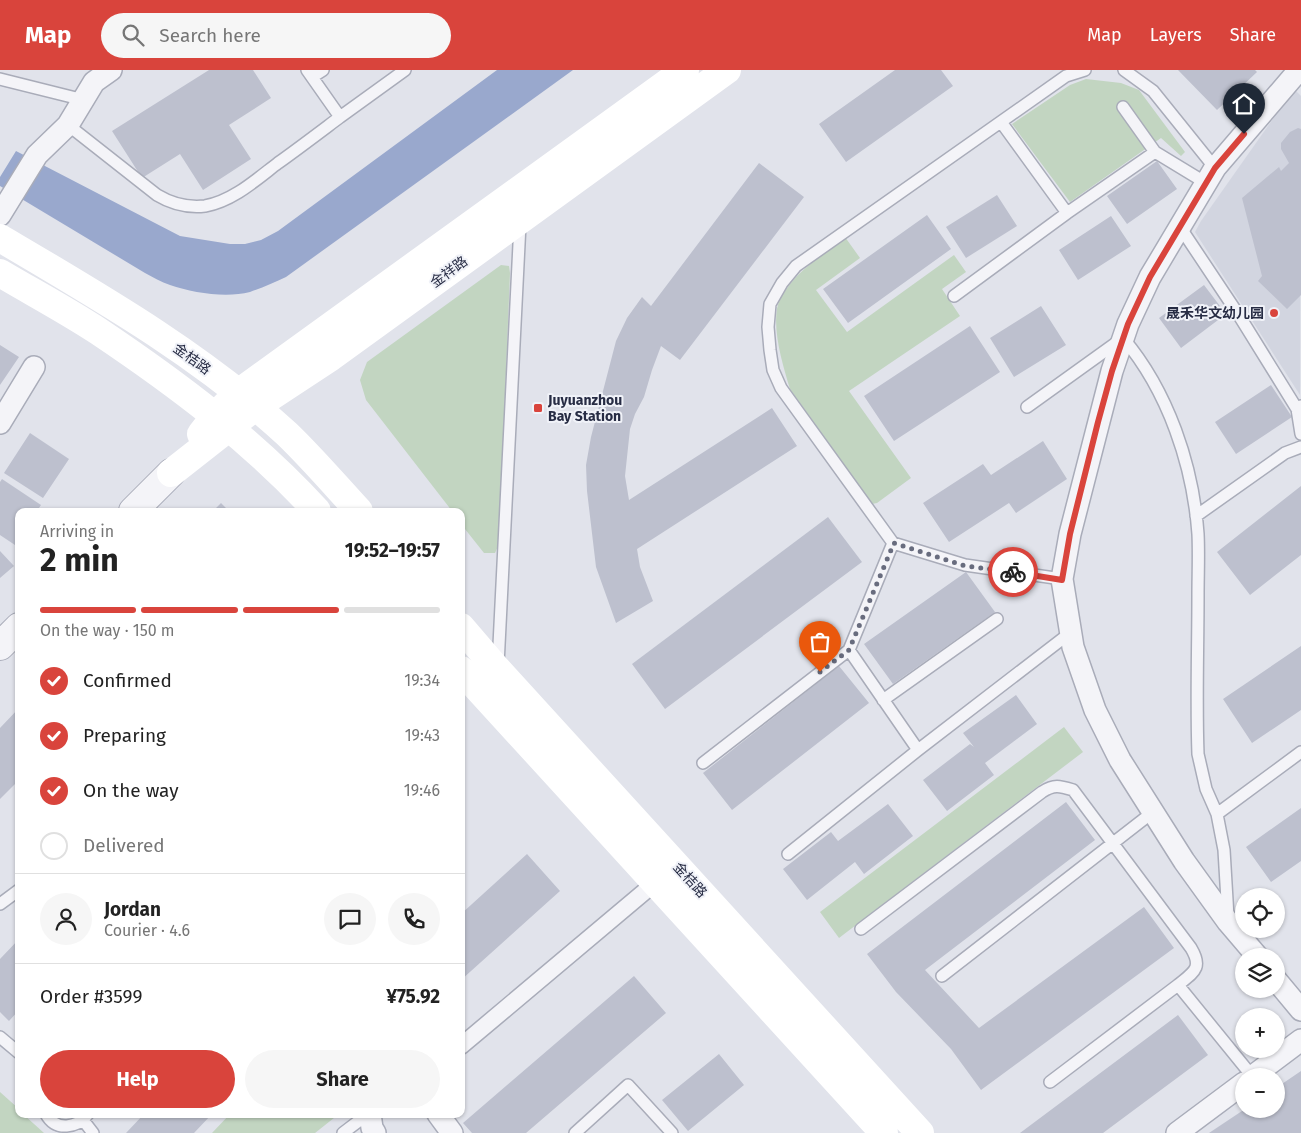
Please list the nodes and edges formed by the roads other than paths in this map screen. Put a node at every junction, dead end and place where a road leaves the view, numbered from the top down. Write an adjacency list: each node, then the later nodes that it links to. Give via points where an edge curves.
1 (111, 70): 11 (street, via 94,82)
2 (323, 70): 9 (lane)
3 (405, 70): 13 (lane)
4 (685, 70): 27 (main road, 金祥路)
5 (727, 70): 20 (main road, 金祥路)
6 (1085, 70): 14 (lane, via 1066,76)
7 (1124, 70): 17 (lane, via 1153,91)
8 (1299, 70): 17 (street)
9 (310, 74): 13 (lane)
10 (0, 79): 11 (lane)
11 (84, 100): 15 (street)
12 (1123, 107): 16 (lane)
13 (340, 117): 15 (lane, via 243,188 205,206 183,206 167,201)
14 (1000, 122): 19 (lane); 39 (lane, via 796,266 770,304 770,350 773,370 781,388)
15 (68, 125): 18 (street, via 37,155)
16 (1155, 152): 17 (lane); 19 (lane)
17 (1211, 176): 21 (street)
18 (4, 208)
19 (1067, 213): 24 (lane)
20 (520, 220): 27 (main road, 金祥路, via 331,357); 47 (lane)
21 (1180, 227): 25 (street, via 1150,277); 29 (lane)
22 (0, 238): 27 (main road, 金桔路, via 110,302 182,350)
23 (0, 273): 30 (main road, via 96,330)
24 (954, 296)
25 (1123, 338): 28 (lane); 38 (lane, via 1138,356 1164,404 1190,479); 40 (street, via 1070,534)
26 (34, 367): 31 (street)
27 (246, 400): 30 (main road, 金祥路); 37 (main road, 金桔路, via 287,435)
28 (1027, 407)
29 (1299, 408): 32 (lane)
30 (222, 422): 34 (main road, 金祥路); 36 (main road)
31 (0, 423)
32 (1301, 434)
33 (1301, 447): 38 (lane)
34 (171, 473): 35 (street, 金祥路)
35 (135, 508)
36 (314, 508)
37 (356, 508)
38 (1196, 516): 54 (lane, via 1198,754 1206,788)
39 (894, 543): 40 (lane, via 965,566); 46 (lane)
40 (1062, 580): 44 (street)
41 (997, 619): 49 (lane)
42 (15, 631): 45 (street)
43 (465, 632): 47 (main road, 金桔路)
44 (1070, 633): 50 (lane); 53 (street, via 1095,710 1120,760)
45 (0, 646)
46 (849, 650): 49 (lane); 52 (lane)
47 (498, 669): 90 (main road, 金桔路)
48 (465, 674): 57 (main road)
49 (883, 700): 50 (lane)
50 (918, 750): 56 (lane)
51 (1301, 752): 54 (lane)
52 (703, 763)
53 (1153, 812): 55 (lane); 60 (street)
54 (1217, 814): 60 (lane, via 1224,850)
55 (1112, 844): 61 (lane, via 1073,790 1051,786); 63 (lane); 64 (lane, via 1197,958 1194,973)
56 (788, 854)
57 (656, 882): 69 (street); 89 (main road)
58 (15, 893): 59 (lane)
59 (0, 904)
60 (1228, 922): 62 (street)
61 (861, 929)
62 (1250, 948)
63 (942, 976)
64 (1178, 985): 71 (lane); 73 (lane)
65 (1285, 991): 66 (street)
66 (1301, 1010)
67 (0, 1037): 70 (lane)
68 (1301, 1040): 72 (street)
69 (465, 1043)
70 (15, 1050)
71 (1246, 1068)
72 (1264, 1068)
73 (1050, 1082)
74 (1235, 1090): 91 (street)
75 (50, 1118): 76 (lane, via 61,1126 76,1124)
76 (84, 1118)
77 (86, 1118): 83 (lane)
78 (364, 1118): 84 (lane)
79 (370, 1118): 85 (street)
80 (435, 1118): 86 (street)
81 (439, 1118): 87 (street)
82 (664, 1130): 88 (lane, via 628,1085)
83 (93, 1133)
84 (343, 1133)
85 (375, 1133)
86 (430, 1133)
87 (452, 1133)
88 (575, 1133)
89 (884, 1133)
90 (920, 1133)
91 (1177, 1133)

